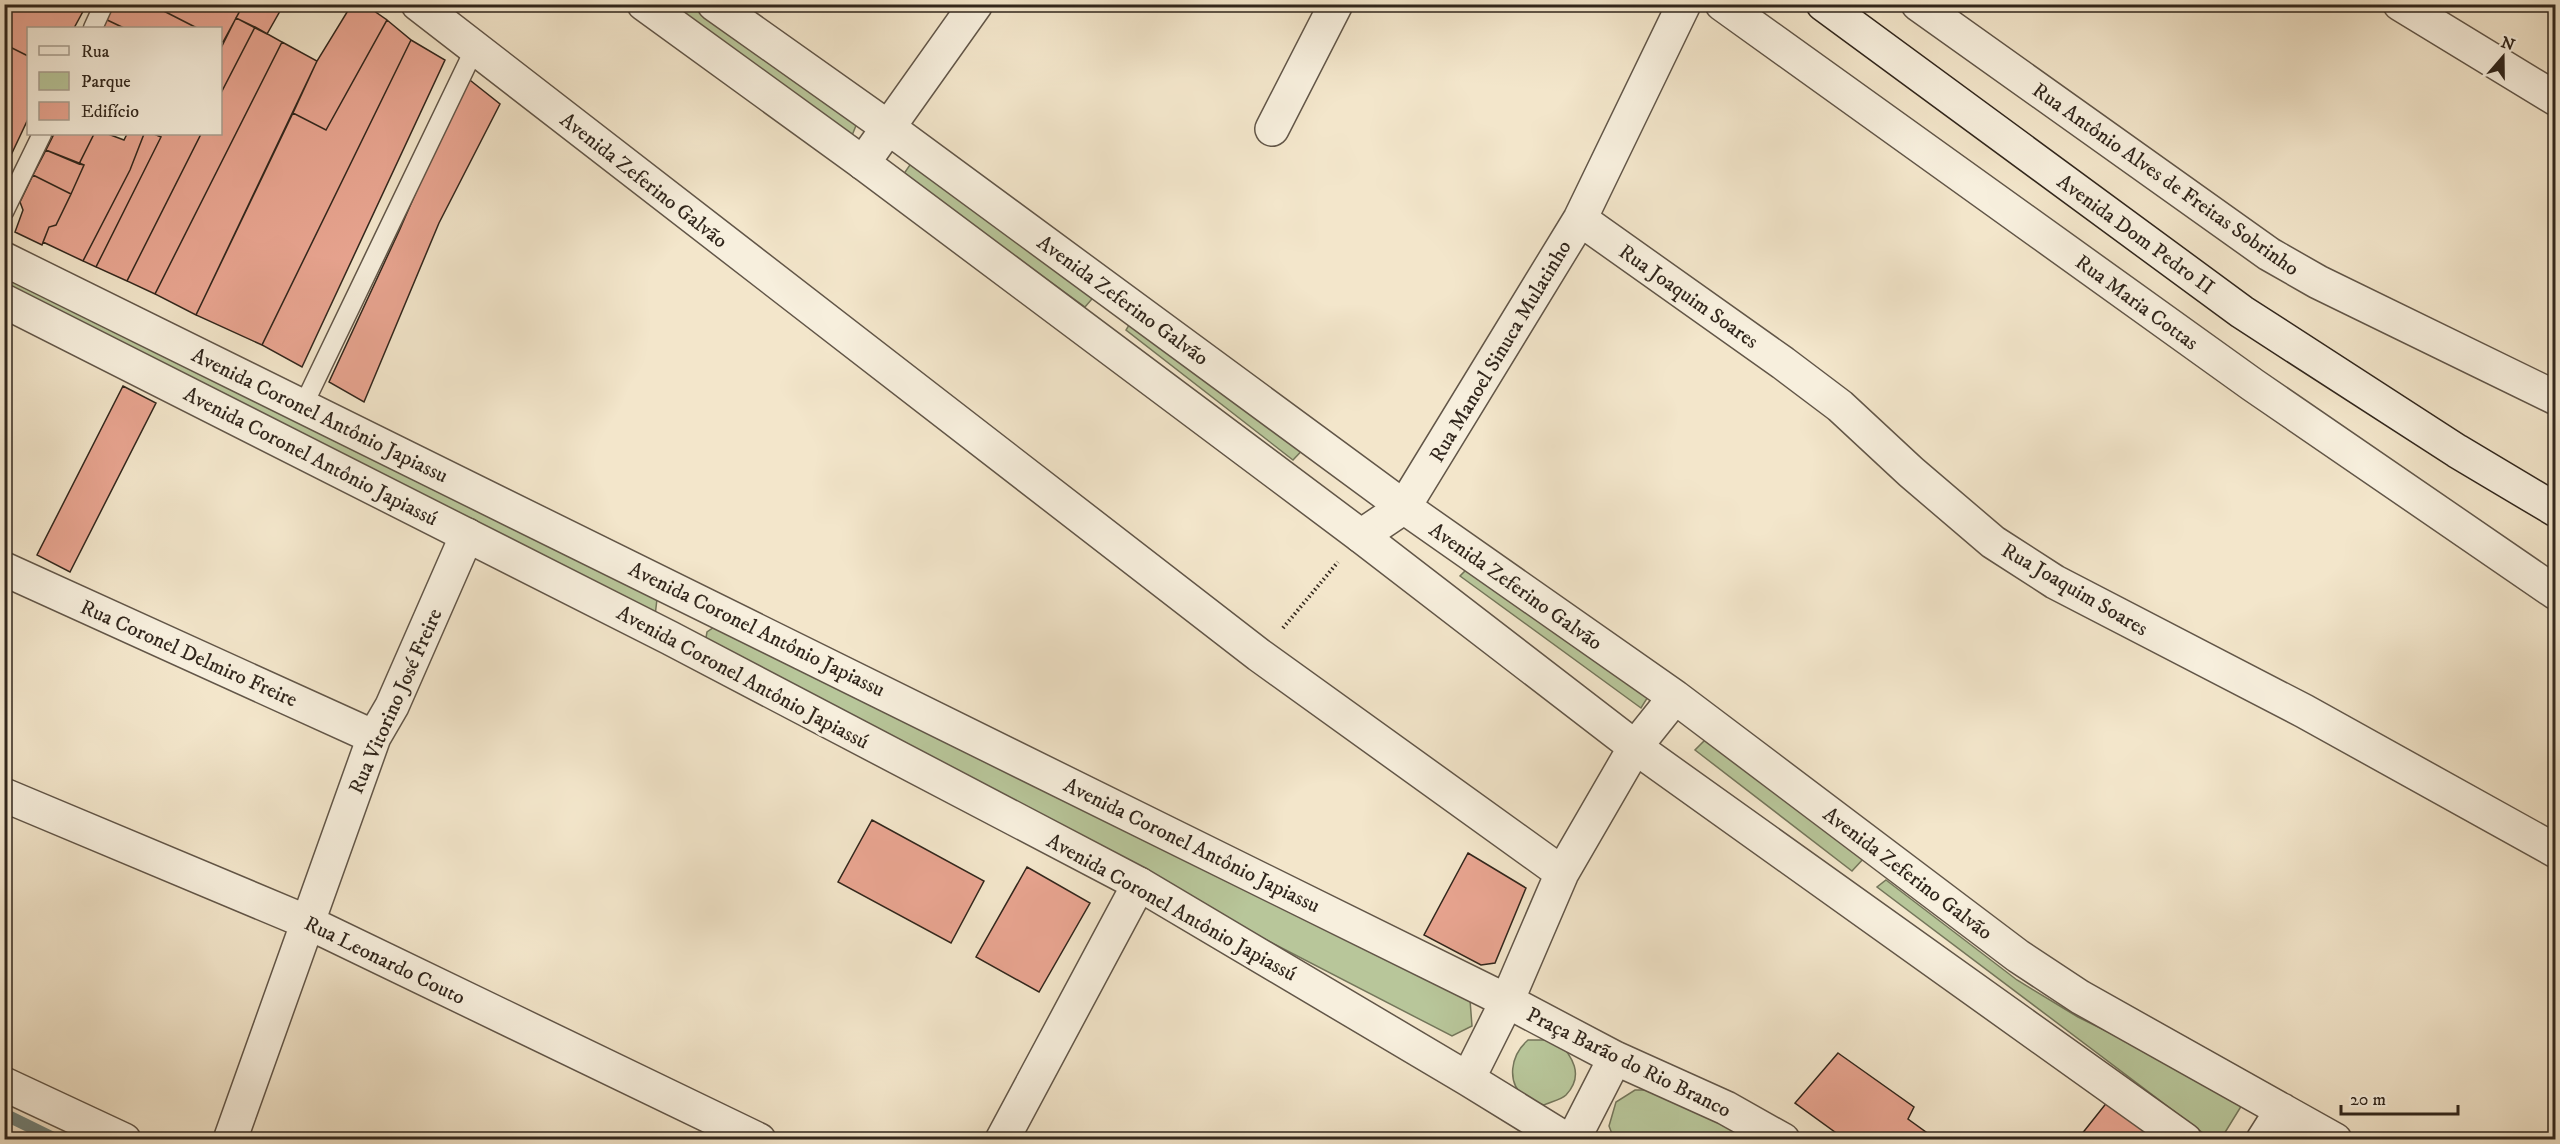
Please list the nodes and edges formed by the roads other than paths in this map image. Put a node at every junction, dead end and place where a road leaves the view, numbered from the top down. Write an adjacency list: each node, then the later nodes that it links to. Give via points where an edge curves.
1 (104, 4): 12 (lane)
2 (418, 4): 13 (street, Avenida Zeferino Galvão)
3 (644, 4): 18 (street)
4 (714, 4): 15 (street, Avenida Zeferino Galvão)
5 (976, 4): 15 (street)
6 (1336, 4): 16 (street)
7 (1684, 4): 20 (street, Rua Manoel Sinuca Mulatinho)
8 (1722, 4): 30 (street, Rua Maria Cottas, via 2253,386)
9 (1823, 4): 26 (street, Avenida Dom Pedro II, via 2242,312)
10 (1918, 4): 23 (street, Rua Antônio Alves de Freitas Sobrinho, via 2269,254 2318,282)
11 (2400, 4): 14 (street)
12 (93, 27)
13 (475, 48): 24 (lane); 38 (street, Avenida Zeferino Galvão, via 1259,656)
14 (2556, 99)
15 (889, 128): 18 (street); 25 (street, Avenida Zeferino Galvão)
16 (1272, 129)
17 (42, 135): 19 (lane)
18 (863, 163): 28 (street)
19 (4, 212)
20 (1580, 219): 25 (street, Rua Manoel Sinuca Mulatinho); 37 (street, Rua Joaquim Soares, via 1840,406 1993,542 2046,577 2304,711)
21 (4, 259): 24 (street, Avenida Coronel Antônio Japiassu)
22 (4, 301): 27 (street, Avenida Coronel Antônio Japiassú)
23 (2556, 398)
24 (303, 406): 31 (street, Avenida Coronel Antônio Japiassu)
25 (1404, 507): 28 (street, Rua Manoel Sinuca Mulatinho); 33 (street, Avenida Zeferino Galvão)
26 (2556, 510)
27 (467, 535): 32 (street, Avenida Coronel Antônio Japiassú); 34 (street, Rua Vitorino José Freire, via 392,706)
28 (1361, 536): 35 (street)
29 (4, 569): 34 (street, Rua Coronel Delmiro Freire)
30 (2556, 593)
31 (692, 597): 32 (street); 41 (street, Avenida Coronel Antônio Japiassu)
32 (670, 638): 39 (street, Avenida Coronel Antônio Japiassú)
33 (1675, 697): 35 (street); 45 (street, Avenida Zeferino Galvão, via 2018,957 2080,997)
34 (374, 737): 40 (street, Rua Vitorino José Freire)
35 (1635, 747): 38 (street); 53 (street)
36 (4, 795): 40 (street, Rua Leonardo Couto)
37 (2556, 851)
38 (1562, 873): 41 (street)
39 (1139, 884): 43 (street, Avenida Coronel Antônio Japiassú); 49 (street)
40 (307, 922): 47 (street, Rua Vitorino José Freire); 48 (street, Rua Leonardo Couto)
41 (1507, 1001): 42 (street, Praça Barão do Rio Branco); 43 (street)
42 (1615, 1058): 51 (street); 52 (street, Praça Barão do Rio Branco, via 1726,1108)
43 (1468, 1079): 50 (street)
44 (4, 1084): 46 (street)
45 (2282, 1110): 54 (street); 55 (street, Avenida Zeferino Galvão)
46 (124, 1140)
47 (230, 1140)
48 (759, 1140)
49 (1002, 1140)
50 (1567, 1140)
51 (1573, 1140)
52 (1783, 1140)
53 (2185, 1140)
54 (2263, 1140)
55 (2335, 1140)

